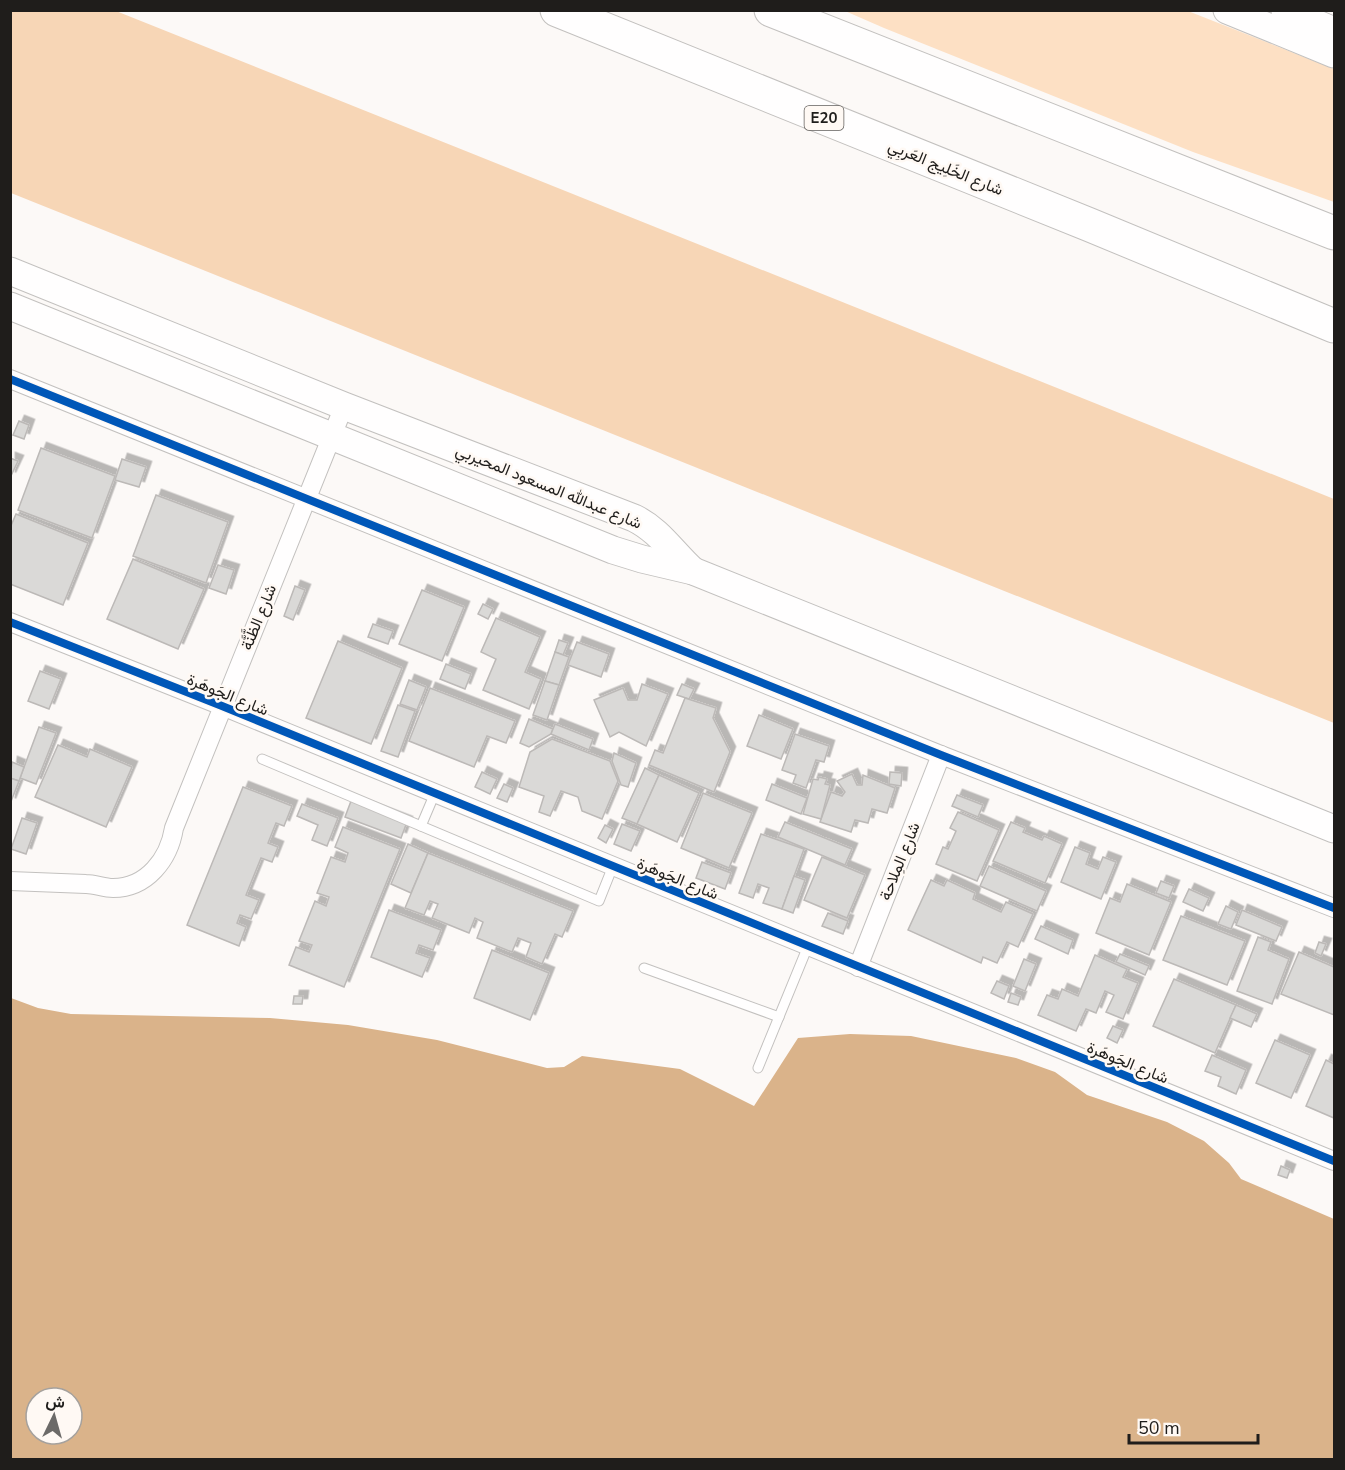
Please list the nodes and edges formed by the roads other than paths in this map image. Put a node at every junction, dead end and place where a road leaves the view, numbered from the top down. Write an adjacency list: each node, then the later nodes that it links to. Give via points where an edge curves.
1 (557, 10): 10 (highway, شارع الخَلِيج العَربِي / E20)
2 (771, 10): 7 (highway)
3 (1227, 10): 6 (street)
4 (1285, 10): 5 (street)
5 (1335, 31)
6 (1335, 54)
7 (1335, 233)
8 (10, 271): 12 (street, شارع عبدالله المسعود المحيربي)
9 (10, 306): 13 (street)
10 (1335, 326)
11 (10, 380): 14 (street)
12 (344, 406): 13 (street, شارع الظَّنَّة); 15 (street, شارع عبدالله المسعود المحيربي)
13 (333, 435): 14 (street, شارع الظَّنَّة); 16 (street)
14 (306, 500): 19 (street, شارع الظَّنَّة); 20 (street)
15 (624, 513): 16 (street, via 635,529 633,540 623,545); 17 (street, شارع عبدالله المسعود المحيربي, via 650,527)
16 (601, 545): 17 (street, via 642,560)
17 (693, 570): 24 (street)
18 (10, 622): 19 (street, شارع الجَوهَرة)
19 (222, 706): 22 (street, شارع الجَوهَرة); 26 (street, شارع الظَّنَّة, via 174,828 138,869 91,884)
20 (941, 755): 27 (street); 29 (street, شارع المِلاحة)
21 (262, 759): 23 (lane)
22 (435, 793): 23 (lane); 25 (street, شارع الجَوهَرة)
23 (421, 826): 25 (lane, via 599,901)
24 (1335, 829)
25 (613, 866): 28 (street, شارع الجَوهَرة)
26 (10, 881)
27 (1335, 908)
28 (808, 946): 29 (street, شارع الجَوهَرة); 31 (lane)
29 (858, 967): 33 (street, شارع الجَوهَرة)
30 (644, 968): 31 (lane)
31 (779, 1017): 32 (lane)
32 (758, 1068)
33 (1335, 1161)

